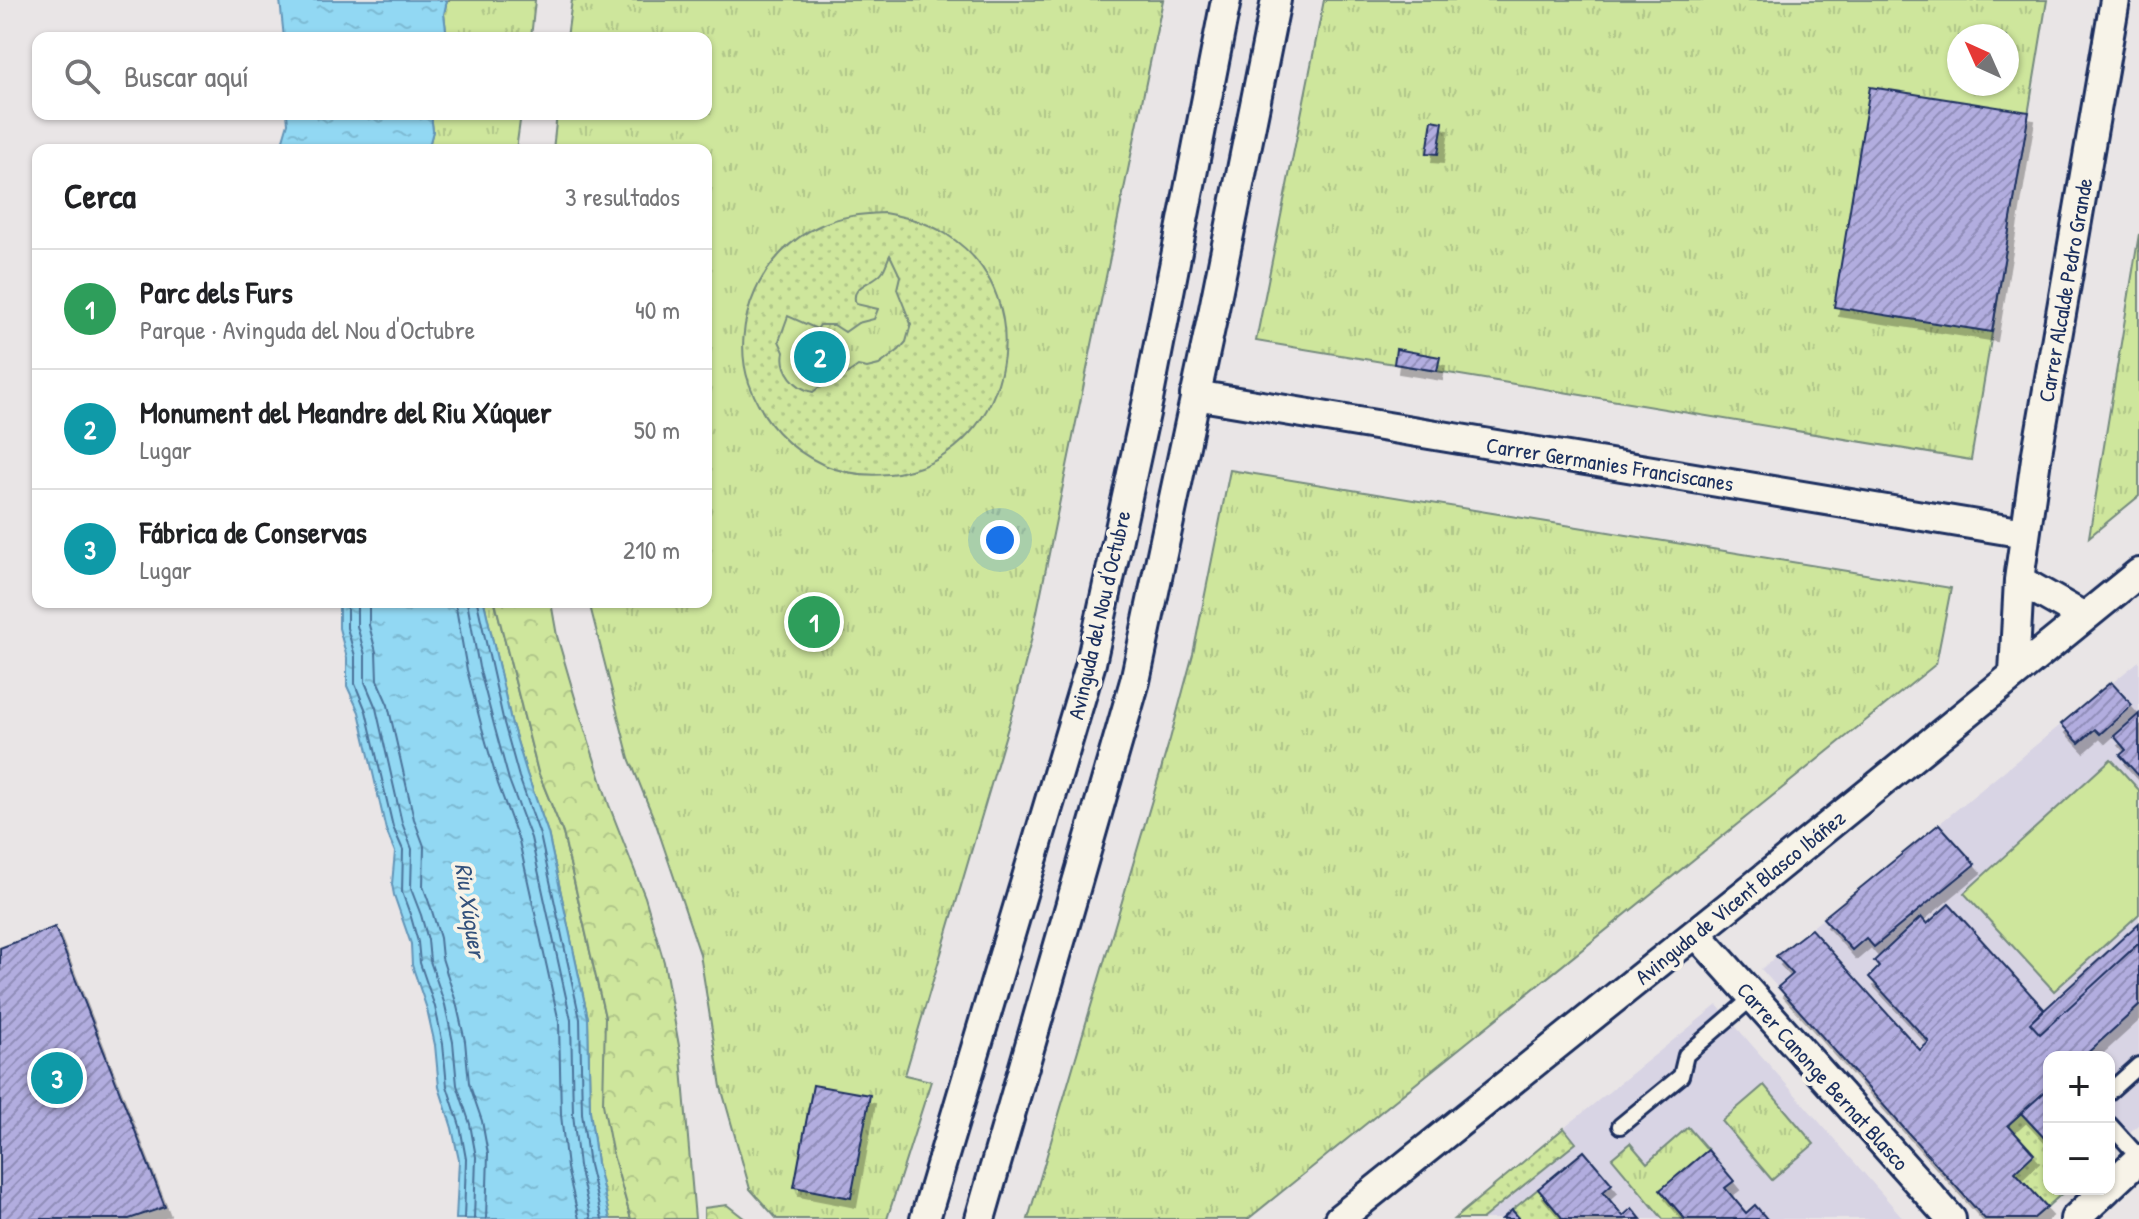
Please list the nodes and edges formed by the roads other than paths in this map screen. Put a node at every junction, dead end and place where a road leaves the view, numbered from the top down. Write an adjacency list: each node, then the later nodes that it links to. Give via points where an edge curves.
1 (1226, 0): 19 (street, Avinguda del Nou d'Octubre, via 1091,663)
2 (1276, 0): 4 (street)
3 (2115, 0): 5 (street, Carrer Alcalde Pedro Grande)
4 (1195, 395): 5 (street, Carrer Germanies Franciscanes); 20 (street, via 1135,681)
5 (2025, 533): 7 (street, Carrer Alcalde Pedro Grande)
6 (2139, 573): 8 (street, Avinguda de Vicent Blasco Ibáñez)
7 (2019, 580): 8 (street); 9 (street, Carrer Alcalde Pedro Grande)
8 (2084, 617): 9 (street, Avinguda de Vicent Blasco Ibáñez)
9 (2014, 673): 10 (street, Avinguda de Vicent Blasco Ibáñez)
10 (1696, 933): 11 (street, Carrer Canonge Bernat Blasco); 21 (street, Avinguda de Vicent Blasco Ibáñez)
11 (1753, 997): 14 (lane, via 1686,1055 1681,1076); 22 (street, Carrer Canonge Bernat Blasco)
12 (2139, 1065): 13 (lane)
13 (2115, 1087)
14 (1620, 1126)
15 (2115, 1131): 16 (lane)
16 (2139, 1158): 17 (street)
17 (2115, 1181)
18 (2101, 1195): 23 (street)
19 (925, 1219)
20 (980, 1219)
21 (1339, 1219)
22 (1951, 1219)
23 (2075, 1219)

